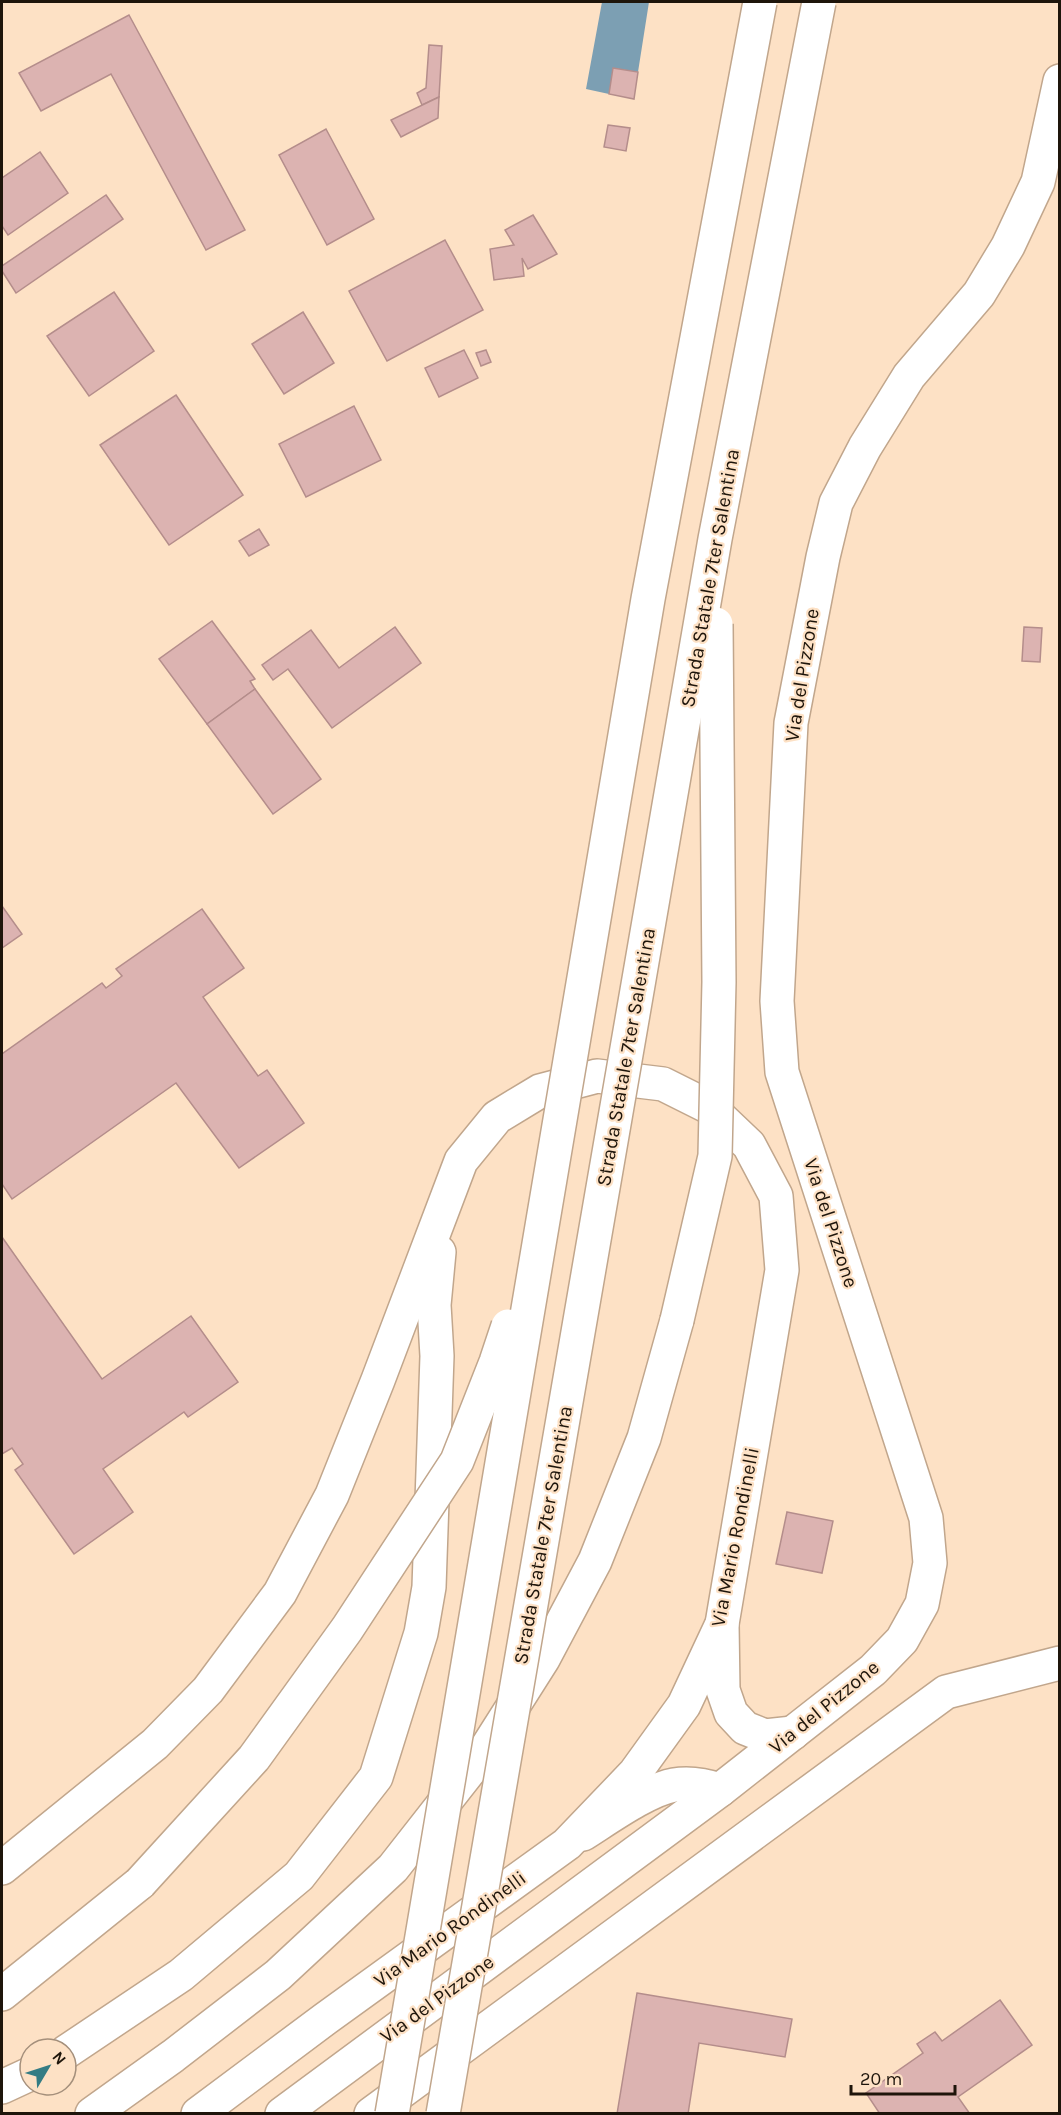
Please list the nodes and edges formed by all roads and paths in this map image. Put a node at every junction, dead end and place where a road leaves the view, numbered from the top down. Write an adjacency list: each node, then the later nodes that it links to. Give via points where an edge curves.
1 (760, 2): 6 (main road, bridge, via 648,598)
2 (819, 2): 4 (main road, Strada Statale 7ter Salentina, bridge)
3 (1059, 81): 9 (main road, Via del Pizzone, via 1038,182 1008,246 979,294 909,375 864,447 836,503 791,723 777,1001 782,1072 926,1518 930,1563 922,1604 902,1640 873,1670)
4 (715, 539): 18 (main road, bridge, via 719,982 715,1156 677,1320 644,1438 595,1561 543,1659 484,1752 393,1868 278,1975); 22 (main road, Strada Statale 7ter Salentina, bridge)
5 (442, 1212): 7 (main road, Via Mario Rondinelli, via 461,1161 497,1117 540,1091 597,1076 663,1084 709,1107 749,1145 776,1196 782,1270); 12 (main road, Via Mario Rondinelli, via 332,1495 280,1593 208,1690 155,1744); 14 (main road, via 434,1305 437,1356 429,1587 421,1632 376,1776 299,1876 181,1975)
6 (536, 1258): 13 (main road, bridge, via 521,1282 496,1362 457,1461 347,1629 254,1758 140,1883); 21 (main road, bridge)
7 (722, 1624): 9 (main road, via 723,1690 731,1713 745,1728 765,1736); 11 (main road, Via Mario Rondinelli, via 684,1705 635,1773)
8 (1059, 1663): 20 (main road, via 946,1692)
9 (793, 1733): 10 (main road, Via del Pizzone)
10 (720, 1790): 11 (main road, via 700,1784 673,1785 639,1800); 19 (main road, Via del Pizzone)
11 (567, 1844): 17 (main road, Via Mario Rondinelli)
12 (2, 1868)
13 (2, 1994)
14 (78, 2044)
15 (18, 2079): 16 (main road)
16 (2, 2086)
17 (205, 2110)
18 (92, 2114)
19 (282, 2114)
20 (371, 2114)
21 (392, 2114)
22 (443, 2114)

